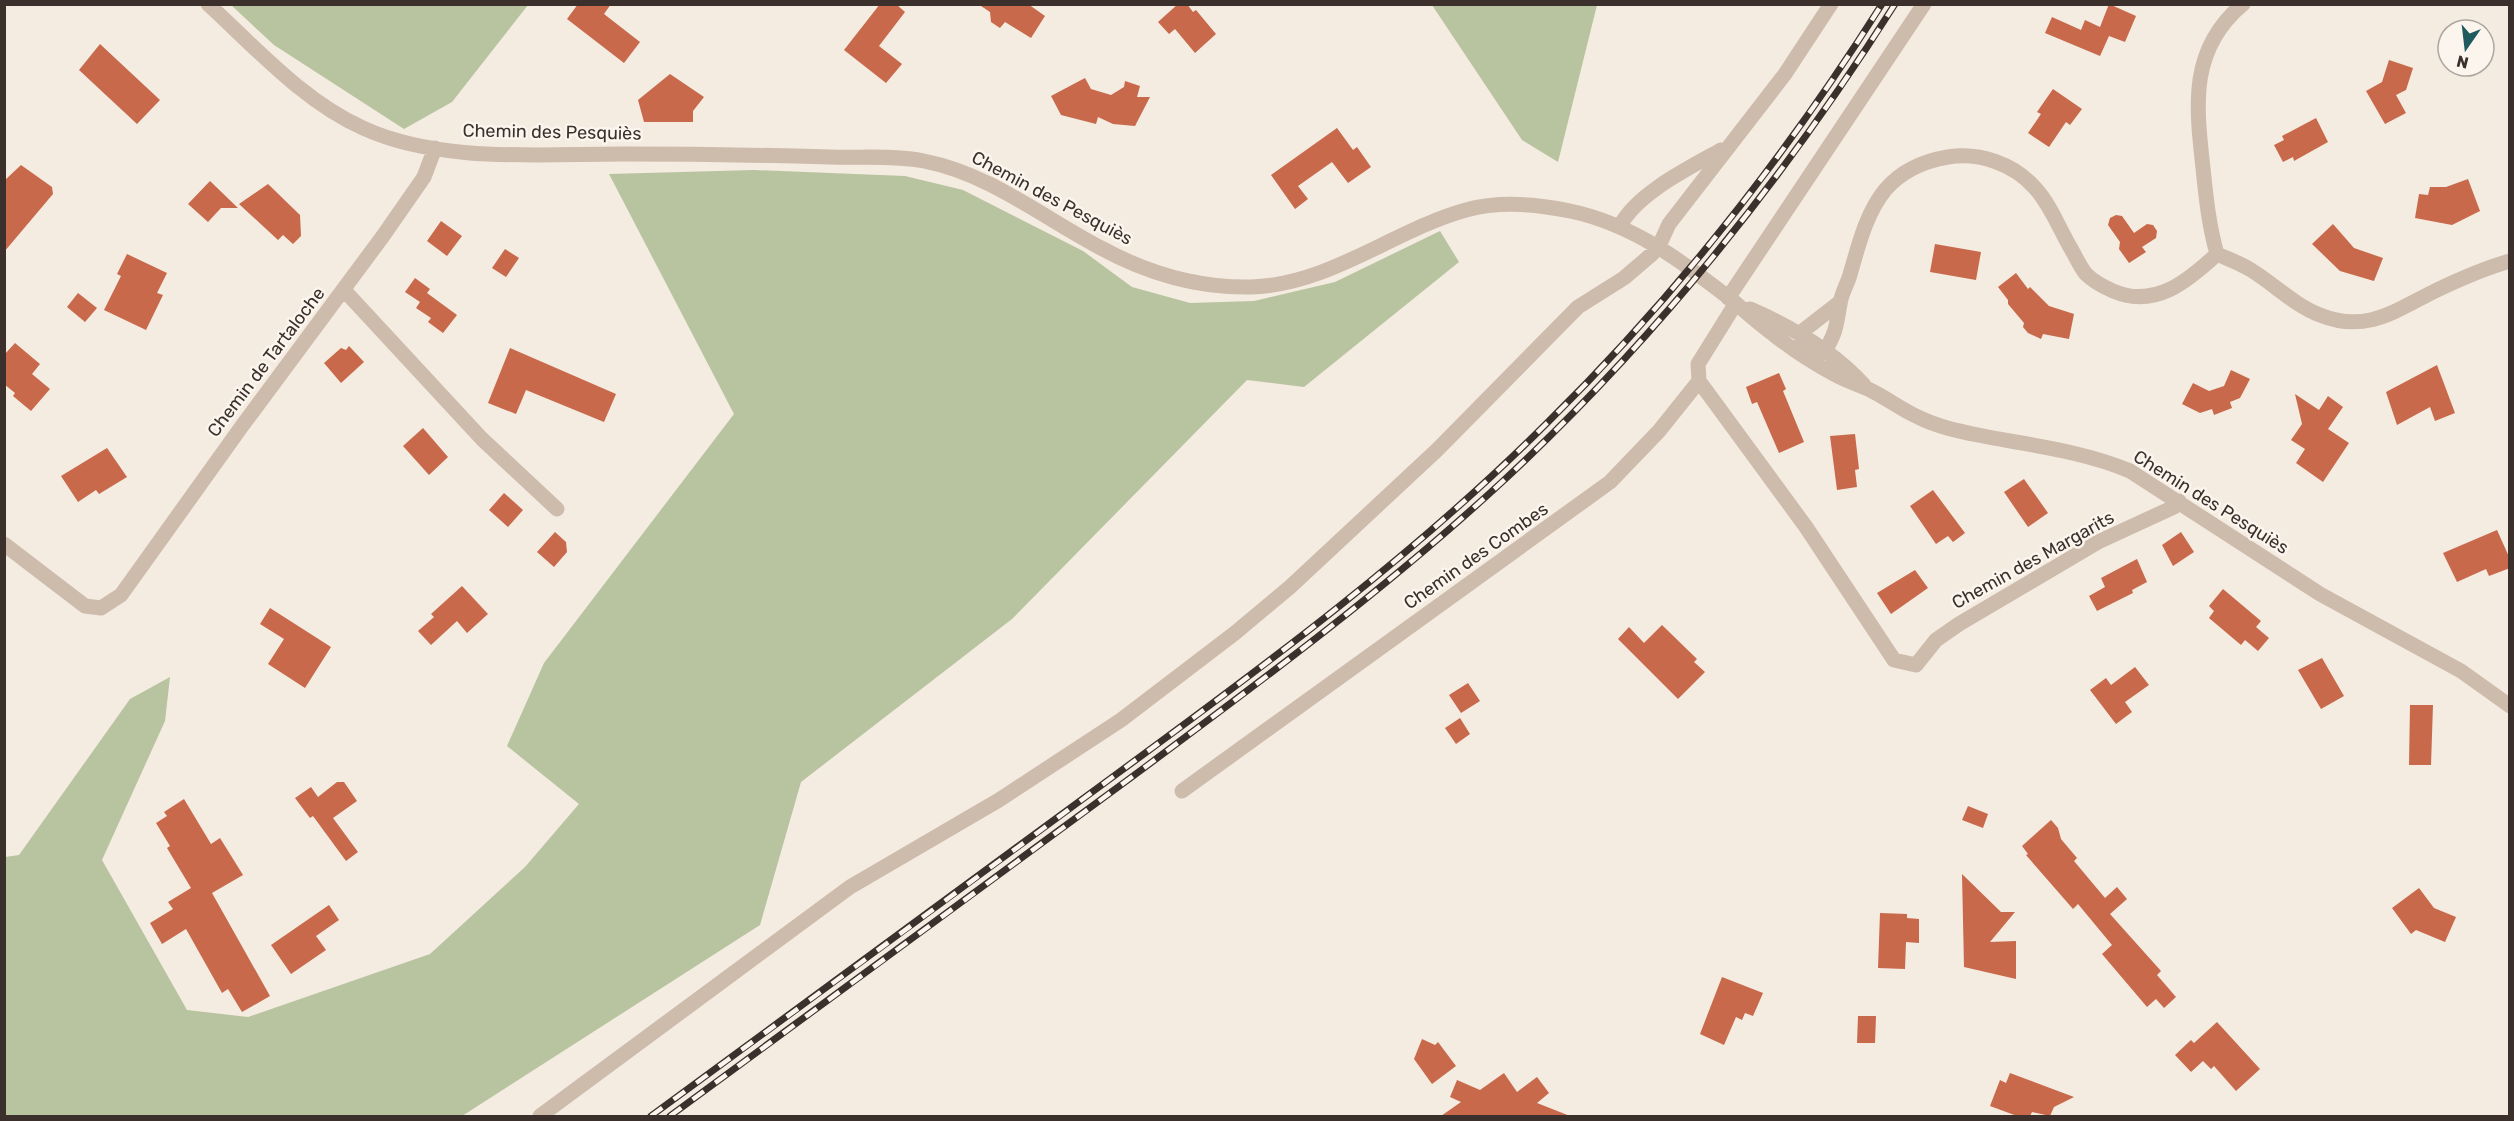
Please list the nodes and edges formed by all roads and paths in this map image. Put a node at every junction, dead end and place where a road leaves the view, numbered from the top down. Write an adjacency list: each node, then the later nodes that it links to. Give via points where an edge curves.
1 (208, 4): 6 (street, Chemin des Pesquiès, via 318,102 358,126 393,140)
2 (1831, 4): 5 (street, via 1785,74)
3 (1924, 4): 12 (street, Chemin des Combes)
4 (2243, 4): 9 (street, via 2221,24 2208,48 2197,97 2210,228)
5 (1727, 147): 7 (street, via 1649,195 1625,216); 8 (street, via 1669,224)
6 (435, 148): 7 (street, Chemin des Pesquiès, via 495,153 918,159 956,169 1004,190 1101,249 1146,269 1180,280 1218,285 1254,287 1283,283 1331,268 1438,220 1498,204 1545,206); 11 (street, Chemin de Tartaloche, via 424,177)
7 (1620, 226): 8 (street, Chemin des Pesquiès)
8 (1659, 246): 12 (street, Chemin des Pesquiès); 24 (street, via 1624,278 1578,307 1437,450 1235,633 1121,720 999,800 850,888)
9 (2217, 254): 10 (street, via 2249,269 2320,316 2362,323 2381,319 2437,290); 13 (street, via 2196,274 2156,296 2118,293 2086,274 2037,189 2021,175 1980,157 1955,156 1912,168 1884,191 1866,222)
10 (2510, 261)
11 (344, 290): 20 (street, via 482,439); 21 (street, Chemin de Tartaloche, via 121,595 101,608 86,606)
12 (1732, 301): 14 (street, Chemin des Pesquiès); 16 (street, Chemin des Pesquiès); 17 (street, Chemin des Combes, via 1698,364)
13 (1840, 302): 14 (street); 15 (street, via 1838,323)
14 (1801, 335): 15 (street, Chemin des Pesquiès); 16 (street)
15 (1825, 351): 16 (street); 18 (street, Chemin des Pesquiès, via 1850,369)
16 (1805, 357): 18 (street, Chemin des Pesquiès)
17 (1699, 381): 19 (street, Chemin des Margarits, via 1806,527 1894,660 1916,665 1936,640 1959,624 2098,542 2174,507); 23 (street, Chemin des Combes, via 1611,482)
18 (1868, 389): 19 (street, Chemin des Pesquiès, via 1920,418 1954,430 2103,460 2130,471)
19 (2179, 501): 22 (street, Chemin des Pesquiès, via 2320,594 2461,671)
20 (557, 509)
21 (4, 544)
22 (2510, 706)
23 (1182, 791)
24 (540, 1116)

